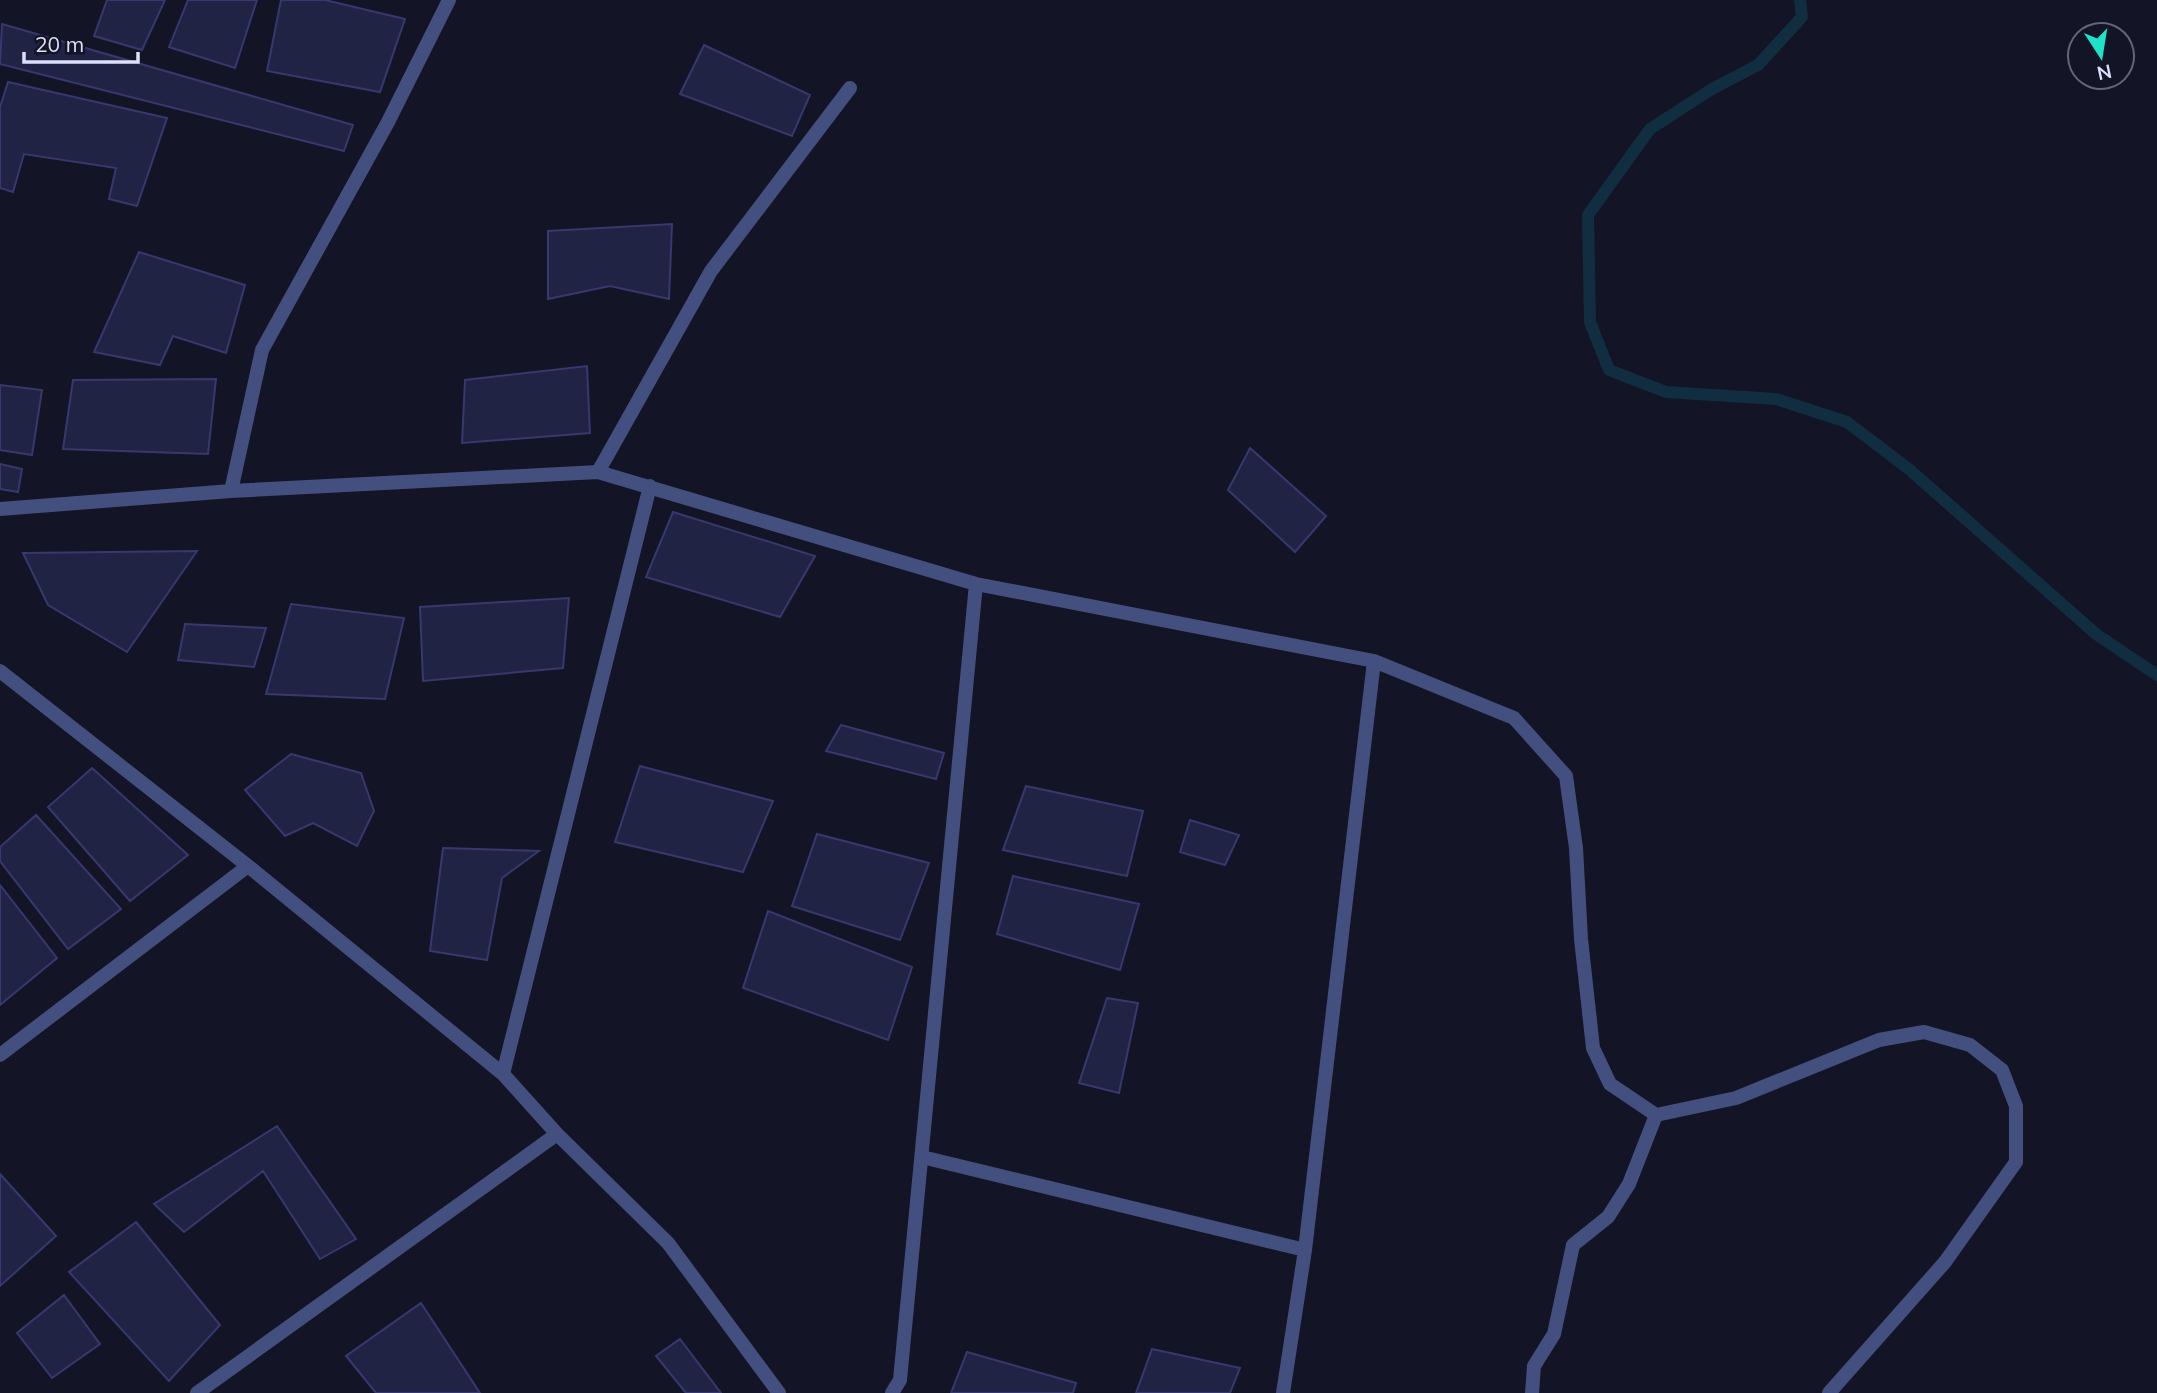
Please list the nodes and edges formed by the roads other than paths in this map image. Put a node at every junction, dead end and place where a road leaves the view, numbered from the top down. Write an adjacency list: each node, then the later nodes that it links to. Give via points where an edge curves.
1 (449, 0): 5 (street, via 388,122 262,350)
2 (850, 88): 3 (street, via 711,271)
3 (598, 472): 4 (street); 5 (street)
4 (650, 486): 7 (street); 12 (street)
5 (231, 491): 6 (street)
6 (0, 509)
7 (976, 584): 8 (street); 15 (street)
8 (1374, 661): 13 (street, via 1514,718 1566,776 1593,1048 1610,1084); 16 (street)
9 (0, 671): 10 (street)
10 (248, 866): 11 (street); 12 (street)
11 (0, 1055)
12 (503, 1074): 14 (street)
13 (1656, 1115): 21 (street, via 1629,1184 1608,1217 1573,1245 1554,1334 1534,1366); 22 (street, via 1736,1098 1879,1040 1924,1032 1970,1045 2001,1070 2016,1105 2016,1162 1945,1262)
14 (557, 1133): 17 (street); 18 (street, via 668,1243)
15 (922, 1157): 16 (street); 19 (street, via 900,1380)
16 (1306, 1250): 20 (street)
17 (197, 1393)
18 (779, 1393)
19 (892, 1393)
20 (1283, 1393)
21 (1532, 1393)
22 (1829, 1393)

